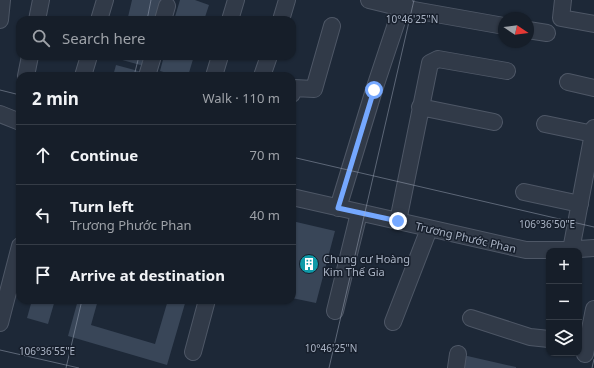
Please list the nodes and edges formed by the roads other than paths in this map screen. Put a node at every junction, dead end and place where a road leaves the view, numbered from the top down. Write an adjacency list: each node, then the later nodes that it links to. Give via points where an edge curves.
1 (2, 0): 13 (street)
2 (41, 0): 9 (street)
3 (105, 0): 10 (street)
4 (236, 0): 11 (street)
5 (287, 0): 12 (street)
6 (369, 0): 8 (street)
7 (563, 0): 14 (street, via 561,18)
8 (403, 4): 15 (street); 42 (street)
9 (38, 16)
10 (100, 16)
11 (231, 16)
12 (282, 16)
13 (0, 20)
14 (594, 24)
15 (498, 25)
16 (332, 26): 31 (street, via 314,89)
17 (534, 31): 18 (street)
18 (548, 33)
19 (29, 60): 25 (street)
20 (88, 60): 26 (street)
21 (152, 60): 27 (street)
22 (219, 60): 28 (street)
23 (268, 60): 29 (street)
24 (507, 71): 33 (street, via 438,59 430,63)
25 (27, 72)
26 (84, 72)
27 (148, 72)
28 (215, 72)
29 (263, 72)
30 (568, 82): 32 (street)
31 (296, 88)
32 (594, 88)
33 (420, 107): 36 (street); 44 (street)
34 (0, 114): 35 (street)
35 (16, 117)
36 (494, 122)
37 (545, 124): 38 (street)
38 (593, 131): 41 (street)
39 (524, 192): 41 (street)
40 (296, 198): 42 (street, Trương Phước Phan)
41 (580, 204): 46 (street)
42 (338, 208): 43 (street, Trương Phước Phan)
43 (359, 213): 44 (street, Trương Phước Phan); 53 (street)
44 (398, 221): 45 (street, Trương Phước Phan)
45 (429, 229): 49 (street, Trương Phước Phan, via 526,250); 55 (street)
46 (568, 248)
47 (594, 248): 48 (street, Trương Phước Phan)
48 (582, 249)
49 (546, 250)
50 (16, 261): 56 (street)
51 (206, 304): 58 (street)
52 (594, 309): 59 (street)
53 (335, 312)
54 (471, 318): 57 (street, via 530,337)
55 (394, 322)
56 (0, 323)
57 (546, 339)
58 (192, 352)
59 (586, 353)

